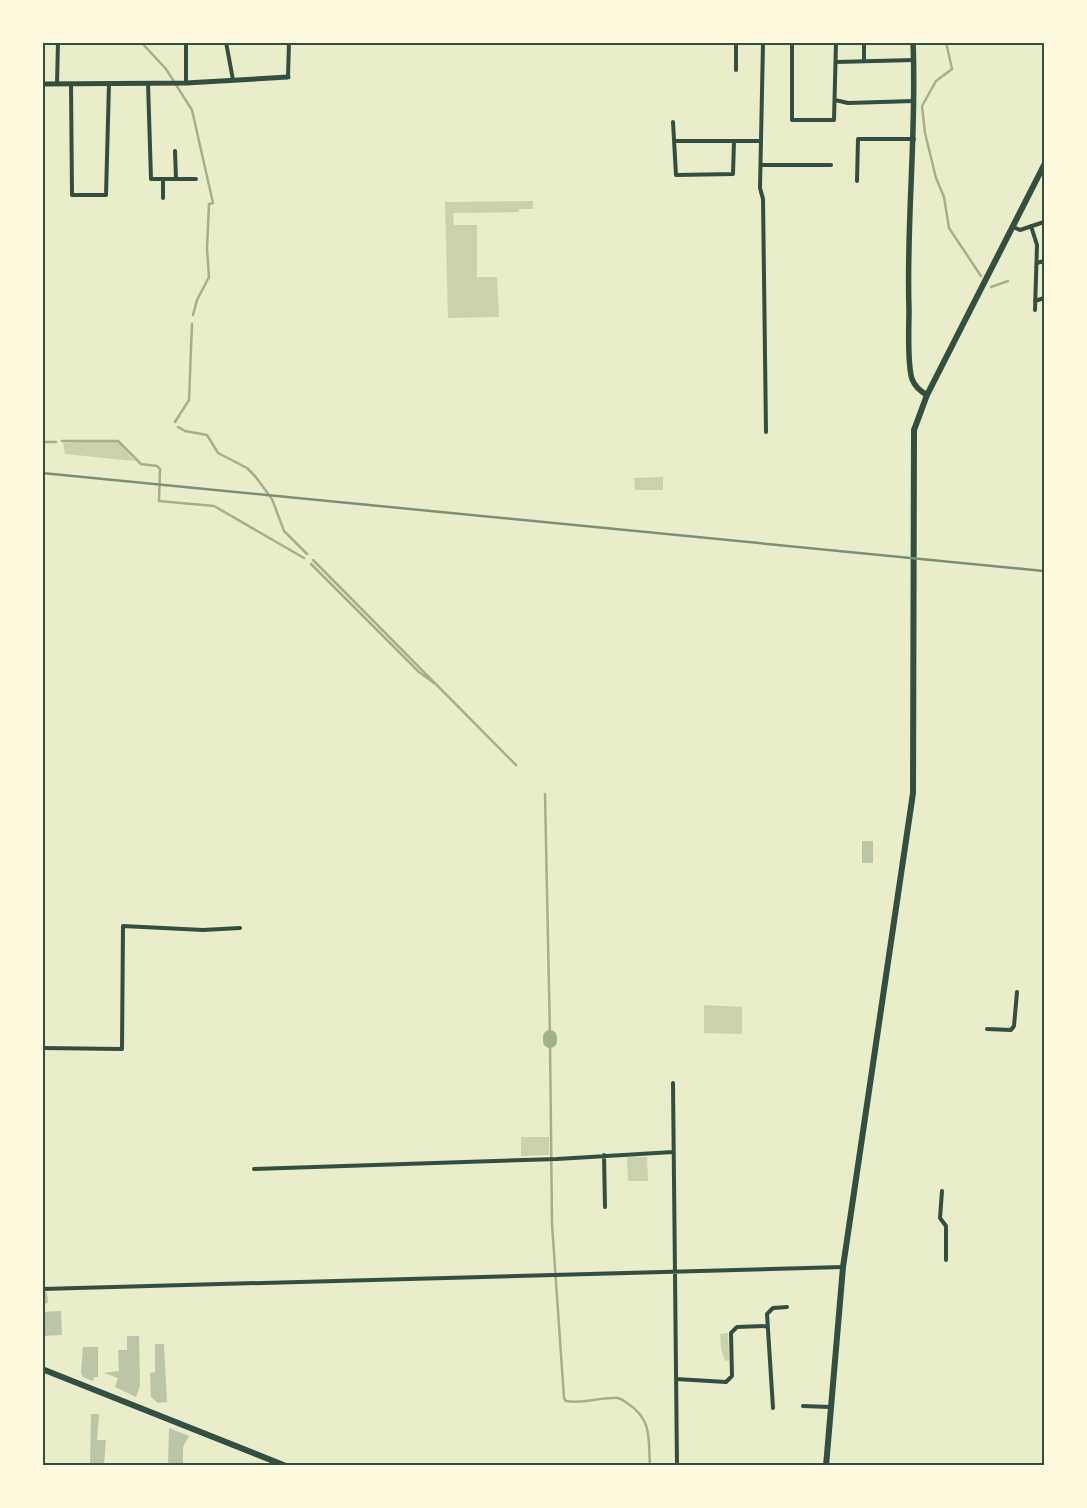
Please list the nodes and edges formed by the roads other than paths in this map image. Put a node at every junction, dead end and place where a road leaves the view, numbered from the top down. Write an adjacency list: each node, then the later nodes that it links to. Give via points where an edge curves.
1 (58, 42): 20 (street)
2 (186, 42): 18 (street)
3 (226, 42): 15 (street)
4 (289, 42): 14 (street)
5 (736, 42): 13 (street)
6 (864, 42): 11 (street)
7 (913, 42): 10 (main road)
8 (763, 43): 9 (street); 28 (street)
9 (792, 44): 12 (street, via 836,43); 22 (street, via 792,120 834,120)
10 (914, 60): 11 (street); 23 (main road)
11 (864, 61): 12 (street)
12 (836, 62): 22 (street)
13 (736, 70)
14 (288, 77): 15 (street)
15 (233, 80): 18 (street)
16 (109, 83): 17 (street); 21 (street); 21 (street, via 106,195 72,195)
17 (148, 83): 18 (street); 33 (street, via 151,179)
18 (186, 83)
19 (42, 84): 20 (street)
20 (57, 84): 21 (street)
21 (71, 84)
22 (835, 100): 23 (street, via 848,103)
23 (914, 101): 25 (main road)
24 (673, 122): 26 (street)
25 (914, 139): 36 (street, via 858,139); 46 (main road, via 908,247 911,376 919,390)
26 (674, 141): 27 (street); 27 (street, via 676,175 733,174)
27 (734, 141): 28 (street)
28 (761, 141): 30 (street)
29 (175, 151): 34 (street)
30 (761, 165): 31 (street); 47 (street)
31 (831, 165)
32 (1044, 165): 40 (main road)
33 (163, 179): 34 (street); 37 (street)
34 (176, 179): 35 (street)
35 (196, 179)
36 (857, 181)
37 (163, 198)
38 (1044, 222): 39 (street)
39 (1031, 226): 40 (street, via 1020,230); 42 (street, via 1037,245)
40 (1013, 227): 46 (main road)
41 (1044, 261): 42 (street)
42 (1037, 263): 44 (street)
43 (1044, 298): 44 (street)
44 (1035, 301): 45 (street)
45 (1034, 310)
46 (927, 395): 59 (main road, via 912,442 913,793)
47 (766, 432)
48 (240, 928): 51 (street, via 204,930 123,926 122,1049)
49 (1017, 992): 50 (street, via 1011,1030)
50 (987, 1029)
51 (42, 1048)
52 (673, 1083): 53 (street)
53 (673, 1152): 54 (street); 60 (street)
54 (604, 1155): 55 (street); 57 (street)
55 (254, 1169)
56 (942, 1191): 58 (street, via 940,1218 946,1226)
57 (606, 1207)
58 (946, 1260)
59 (843, 1267): 60 (street); 67 (main road)
60 (676, 1272): 61 (street); 65 (street)
61 (42, 1289)
62 (788, 1307): 63 (street, via 773,1308 767,1314)
63 (767, 1326): 65 (street, via 737,1327 731,1333 732,1376 726,1382); 68 (street)
64 (42, 1369): 69 (main road)
65 (676, 1379): 70 (street)
66 (804, 1406): 67 (street)
67 (830, 1407): 71 (main road)
68 (773, 1408)
69 (286, 1466)
70 (677, 1466)
71 (826, 1466)

